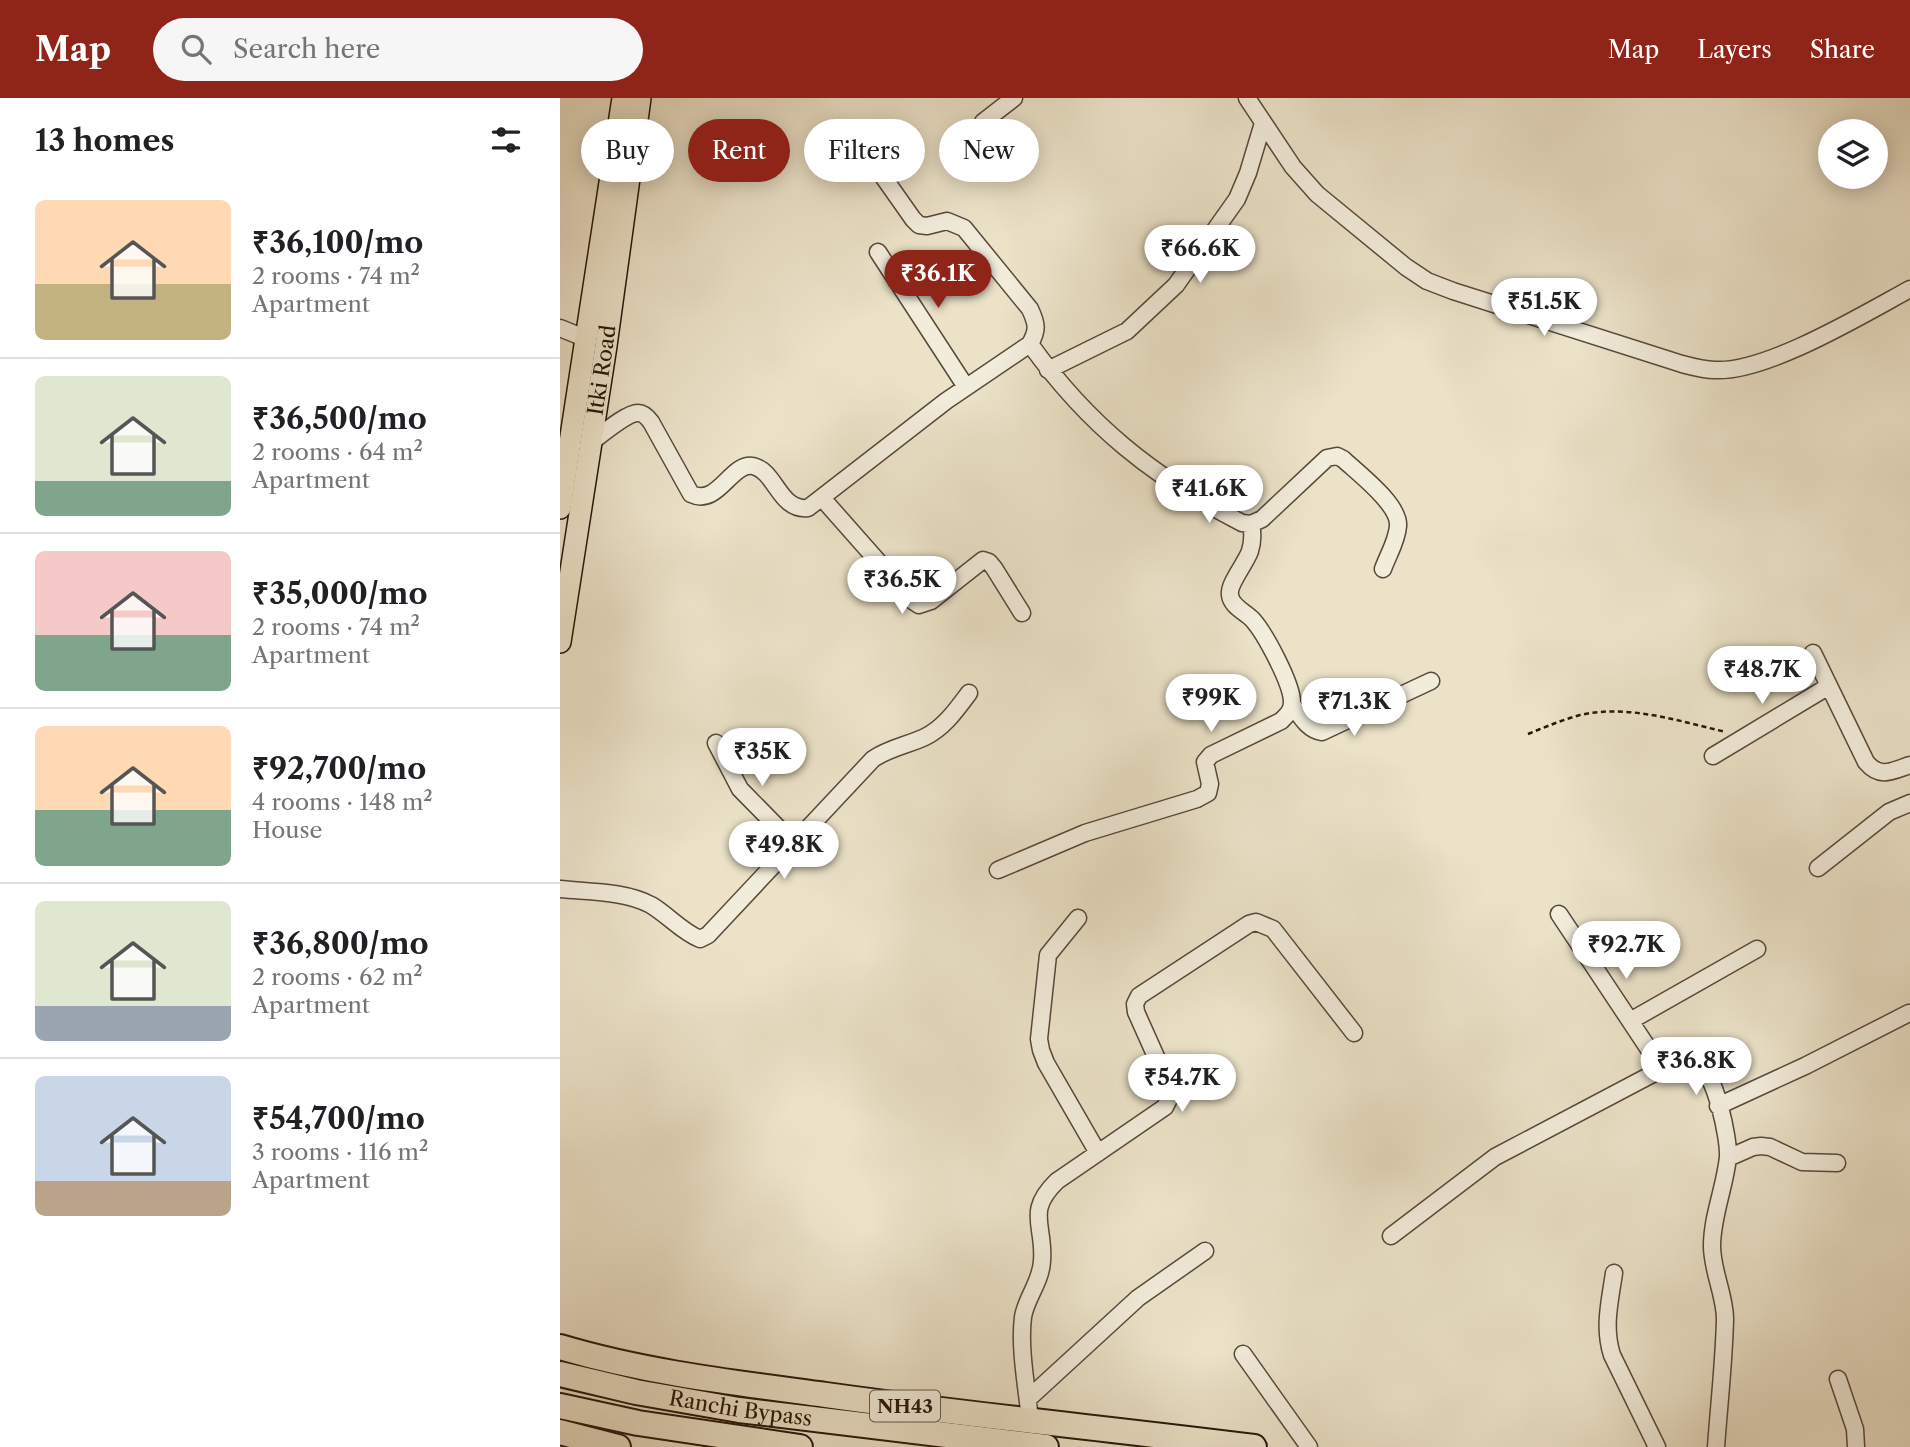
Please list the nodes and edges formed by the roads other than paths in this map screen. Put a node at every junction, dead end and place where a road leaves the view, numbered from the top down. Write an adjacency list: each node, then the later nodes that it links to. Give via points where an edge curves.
1 (623, 98): 11 (main road)
2 (640, 98): 15 (main road, Itki Road)
3 (1014, 98): 5 (street)
4 (1247, 98): 6 (street)
5 (987, 119)
6 (1264, 123): 9 (street, via 1317,194 1427,281 1682,364 1716,371 1759,363); 13 (street, via 1237,199 1176,285 1127,331)
7 (888, 182): 12 (street, via 919,225 947,221 964,228 1030,309 1037,333)
8 (878, 252): 14 (street)
9 (1910, 289)
10 (560, 328): 11 (street)
11 (587, 339): 17 (main road)
12 (1030, 344): 13 (street); 14 (street)
13 (1048, 370): 18 (street, via 1139,461 1233,518)
14 (966, 387): 16 (street)
15 (590, 443): 16 (street, via 638,413 651,422 691,494 706,496 754,466 799,509); 21 (main road, Itki Road)
16 (822, 498): 20 (street, via 919,605 931,601 983,560 994,568)
17 (560, 508)
18 (1251, 524): 19 (street, via 1327,458 1337,456 1396,512 1396,536); 26 (street, via 1250,551 1230,596 1259,628)
19 (1383, 569)
20 (1022, 613)
21 (560, 642)
22 (1813, 653): 24 (street)
23 (1431, 681): 26 (street, via 1322,732 1314,731)
24 (1829, 687): 28 (street); 29 (street, via 1872,769 1887,773)
25 (970, 693): 31 (street, via 950,718 927,736 873,759)
26 (1292, 704): 33 (street, via 1281,721 1211,754 1205,762 1208,793 1198,799 1070,839)
27 (716, 743): 31 (street, via 740,789)
28 (1713, 756)
29 (1910, 765)
30 (1910, 803): 32 (street, via 1889,812)
31 (793, 843): 34 (street, via 714,930 700,939 635,899)
32 (1818, 868)
33 (998, 870)
34 (560, 888)
35 (1559, 914): 39 (street)
36 (1077, 918): 43 (street, via 1048,955 1041,1050)
37 (1757, 949): 39 (street)
38 (1909, 1013): 42 (street)
39 (1630, 1021): 41 (street)
40 (1354, 1033): 43 (street, via 1273,929 1256,922 1248,924 1139,996 1136,1013 1170,1097 1165,1107)
41 (1662, 1069): 42 (street, via 1679,1062 1700,1065 1708,1073); 46 (street, via 1495,1157)
42 (1718, 1106): 44 (street)
43 (1098, 1153): 54 (street, via 1057,1181 1040,1202 1042,1262 1022,1329)
44 (1728, 1158): 45 (street, via 1761,1146 1802,1162); 62 (street, via 1712,1243 1725,1318)
45 (1837, 1163)
46 (1391, 1236)
47 (1205, 1251): 54 (street, via 1129,1306)
48 (1614, 1273): 61 (street, via 1607,1339)
49 (560, 1347): 54 (highway, NH43, via 712,1380)
50 (1243, 1354): 60 (street)
51 (560, 1374): 58 (highway, Ranchi Bypass, via 739,1410)
52 (1838, 1379): 63 (street, via 1855,1429)
53 (560, 1406): 57 (highway, Ranchi Bypass, via 638,1423)
54 (1029, 1409): 59 (highway, NH43)
55 (560, 1432): 56 (highway)
56 (609, 1446)
57 (800, 1447)
58 (1046, 1447)
59 (1254, 1447)
60 (1309, 1447)
61 (1657, 1447)
62 (1716, 1447)
63 (1856, 1447)

